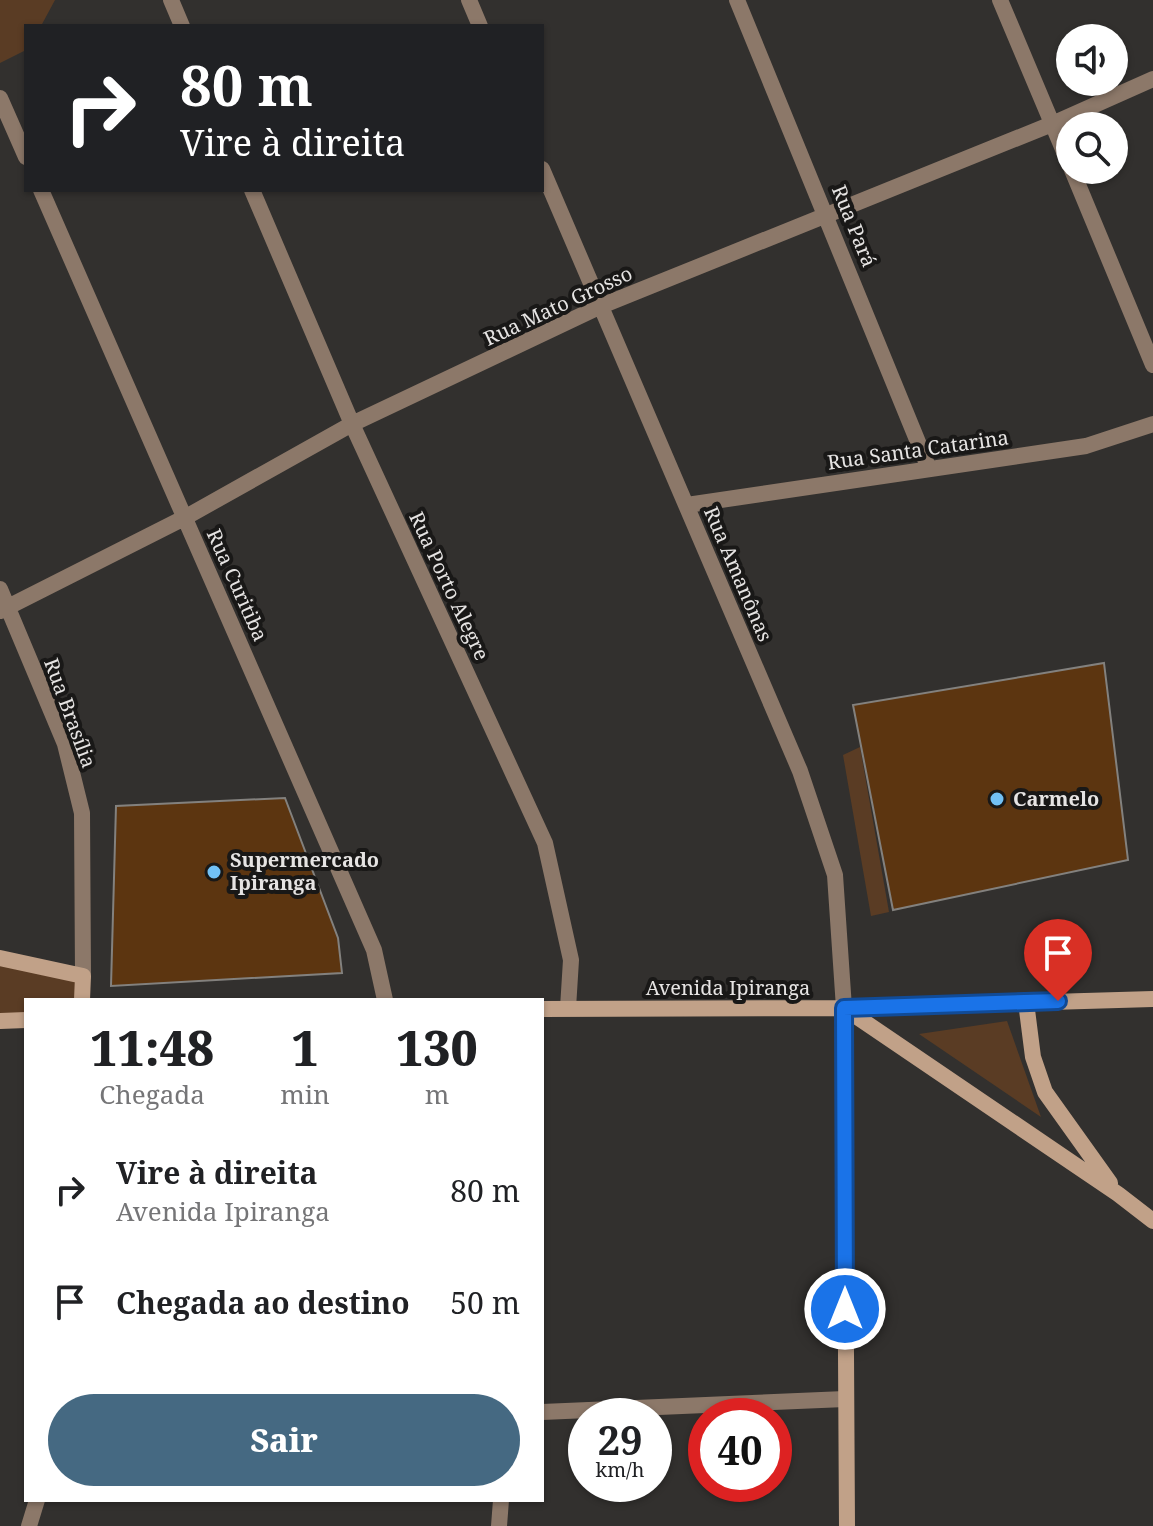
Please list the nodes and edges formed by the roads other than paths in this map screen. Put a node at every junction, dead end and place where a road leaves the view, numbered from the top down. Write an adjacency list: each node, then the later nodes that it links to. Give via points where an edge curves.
1 (171, 0): 5 (street)
2 (469, 0): 6 (street)
3 (737, 0): 16 (street, Rua Pará)
4 (1000, 0): 9 (street)
5 (181, 24)
6 (479, 24)
7 (1153, 79): 9 (street, Rua Mato Grosso)
8 (0, 98): 11 (street)
9 (1052, 124): 10 (street); 16 (street, Rua Mato Grosso)
10 (1056, 133)
11 (24, 152)
12 (544, 174): 17 (street, Rua Amanônas)
13 (1078, 184): 18 (street)
14 (42, 192): 23 (street, Rua Curitiba)
15 (253, 192): 19 (street, Rua Porto Alegre)
16 (827, 212): 17 (street, Rua Mato Grosso); 21 (street, Rua Pará)
17 (601, 306): 19 (street, Rua Mato Grosso); 22 (street, Rua Amanônas)
18 (1153, 365)
19 (352, 424): 23 (street, Rua Mato Grosso); 32 (street, Rua Porto Alegre, via 545,843 571,960)
20 (1153, 424): 21 (street, Rua Santa Catarina, via 1086,446)
21 (929, 469): 22 (street, Rua Santa Catarina)
22 (687, 505): 33 (street, Rua Amanônas, via 800,771 835,875)
23 (186, 517): 25 (street, Rua Mato Grosso); 29 (street, Rua Curitiba, via 374,950)
24 (0, 589): 25 (street, Rua Brasília)
25 (4, 609): 27 (street, Rua Brasília, via 65,744 82,813)
26 (0, 958): 27 (street)
27 (83, 976): 28 (street, Rua Brasília)
28 (82, 998)
29 (385, 998)
30 (1153, 999): 31 (street, Avenida Ipiranga)
31 (1026, 1002): 33 (street, Avenida Ipiranga); 37 (street, via 1033,1057 1045,1092)
32 (568, 1008): 33 (street, Avenida Ipiranga); 34 (street, Avenida Ipiranga)
33 (844, 1008): 37 (street); 39 (street)
34 (544, 1009)
35 (24, 1020): 36 (street)
36 (0, 1021)
37 (1118, 1194): 38 (street)
38 (1153, 1221)
39 (845, 1399): 40 (street); 45 (street)
40 (544, 1412)
41 (36, 1502): 43 (street)
42 (501, 1502): 44 (street)
43 (29, 1526)
44 (499, 1526)
45 (847, 1526)

